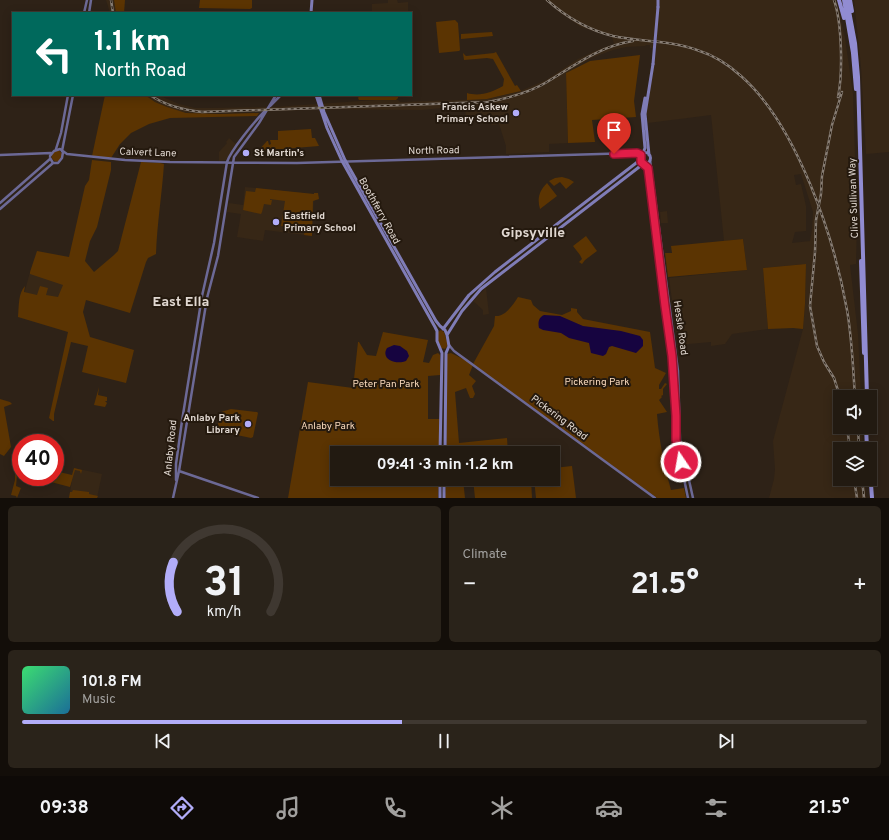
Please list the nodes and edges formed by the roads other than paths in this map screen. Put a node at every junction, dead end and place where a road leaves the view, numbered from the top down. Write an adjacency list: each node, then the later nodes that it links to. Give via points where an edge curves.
1 (87, 0): 9 (street)
2 (91, 0): 10 (street)
3 (312, 0): 11 (main road)
4 (657, 0): 13 (main road, bridge)
5 (839, 0): 12 (highway)
6 (844, 0): 12 (highway, Clive Sullivan Way)
7 (847, 0): 12 (highway, Clive Sullivan Way)
8 (850, 0): 12 (highway)
9 (84, 12)
10 (89, 12)
11 (311, 12)
12 (853, 43): 49 (highway, Clive Sullivan Way, via 858,77)
13 (652, 64): 27 (main road, via 642,114 645,148); 29 (main road, via 645,114)
14 (68, 96): 22 (street)
15 (73, 96): 23 (street)
16 (275, 96): 20 (street, Anlaby Road)
17 (280, 96): 20 (street, Anlaby Road)
18 (316, 96): 32 (main road, Boothferry Road, via 327,128)
19 (319, 96): 32 (main road, Boothferry Road)
20 (269, 106): 21 (street, Anlaby Road)
21 (266, 111): 35 (street, Anlaby Road); 36 (street, Anlaby Road)
22 (56, 150): 23 (street); 25 (street)
23 (63, 151): 26 (street, Calvert Lane); 31 (street)
24 (46, 153): 25 (street); 28 (street); 30 (street)
25 (52, 153): 30 (street)
26 (67, 154): 31 (street); 35 (street, Calvert Lane, via 125,160)
27 (642, 154): 29 (main road); 32 (street, North Road); 33 (main road)
28 (0, 155)
29 (650, 155): 34 (main road)
30 (50, 158): 37 (street); 39 (street)
31 (62, 158): 37 (street, via 58,163)
32 (343, 160): 36 (street, North Road, via 297,163); 42 (main road, Boothferry Road); 43 (main road, Boothferry Road)
33 (640, 160): 38 (main road); 41 (main road)
34 (650, 160): 38 (main road); 50 (street, Hessle Road, via 678,371)
35 (227, 162): 36 (street, North Road); 54 (street, Anlaby Road, via 182,421)
36 (232, 162): 53 (street, Anlaby Road, via 218,256 207,298)
37 (53, 163): 40 (street)
38 (644, 164): 41 (main road); 50 (street, Hessle Road, via 648,168 651,189)
39 (0, 203)
40 (0, 208)
41 (526, 251): 42 (main road, via 474,290); 44 (main road, via 476,294 450,328)
42 (443, 329): 43 (main road, via 438,329); 44 (main road, Boothferry Road)
43 (437, 332): 46 (main road, Boothferry Road, via 437,341)
44 (447, 336): 45 (main road, Boothferry Road)
45 (449, 345): 47 (main road); 48 (street, Pickering Road)
46 (441, 349): 47 (main road); 51 (main road)
47 (447, 350): 48 (street, Pickering Road); 52 (main road)
48 (454, 351): 63 (street, Pickering Road)
49 (866, 390)
50 (678, 416): 64 (street, Hessle Road, via 676,440); 65 (street, Hessle Road, via 680,440)
51 (440, 446)
52 (445, 446)
53 (179, 471): 54 (street, Anlaby Road); 60 (street)
54 (176, 485): 59 (street)
55 (440, 486): 61 (main road)
56 (444, 486): 62 (main road)
57 (869, 486): 66 (highway)
58 (871, 486): 66 (highway)
59 (173, 498)
60 (258, 498)
61 (440, 498)
62 (444, 498)
63 (654, 498)
64 (688, 498)
65 (693, 498)
66 (871, 498)

